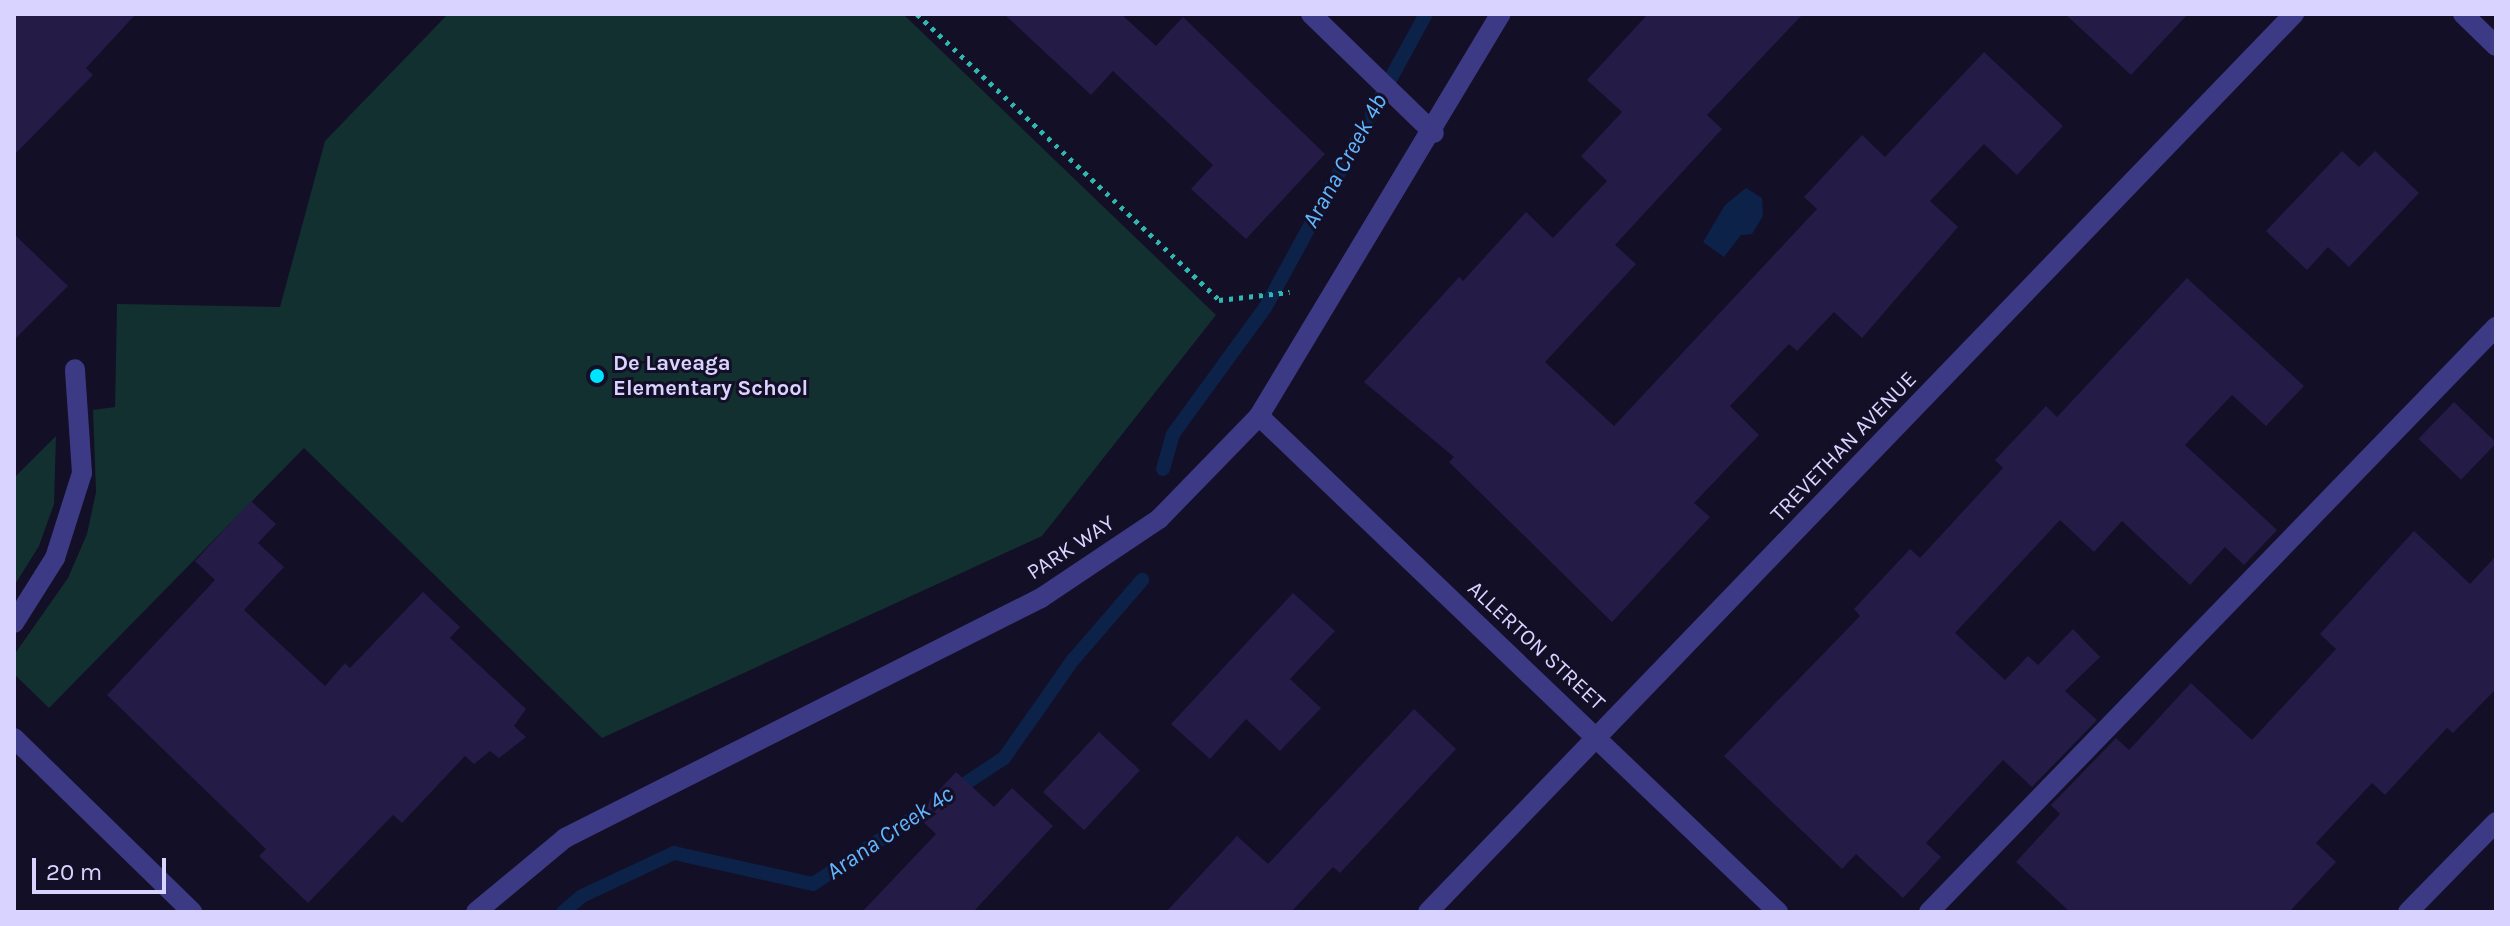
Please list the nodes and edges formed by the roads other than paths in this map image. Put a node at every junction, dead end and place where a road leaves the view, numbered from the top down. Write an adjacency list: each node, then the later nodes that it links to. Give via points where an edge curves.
1 (1311, 14): 6 (street)
2 (1501, 14): 6 (street, PARK WAY)
3 (2294, 14): 12 (street, TREVETHAN AVENUE)
4 (2463, 14): 5 (street)
5 (2496, 46)
6 (1434, 133): 9 (street, PARK WAY)
7 (2496, 327): 18 (street)
8 (75, 369): 10 (street, via 82,473 55,558)
9 (1259, 416): 12 (street, ALLERTON STREET); 15 (street, PARK WAY, via 1159,519 1041,598 565,838)
10 (14, 623)
11 (14, 738): 14 (street)
12 (1598, 738): 16 (street, TREVETHAN AVENUE); 17 (street, ALLERTON STREET)
13 (2496, 822): 19 (street)
14 (192, 912)
15 (476, 912)
16 (1428, 912)
17 (1778, 912)
18 (1929, 912)
19 (2408, 912)

